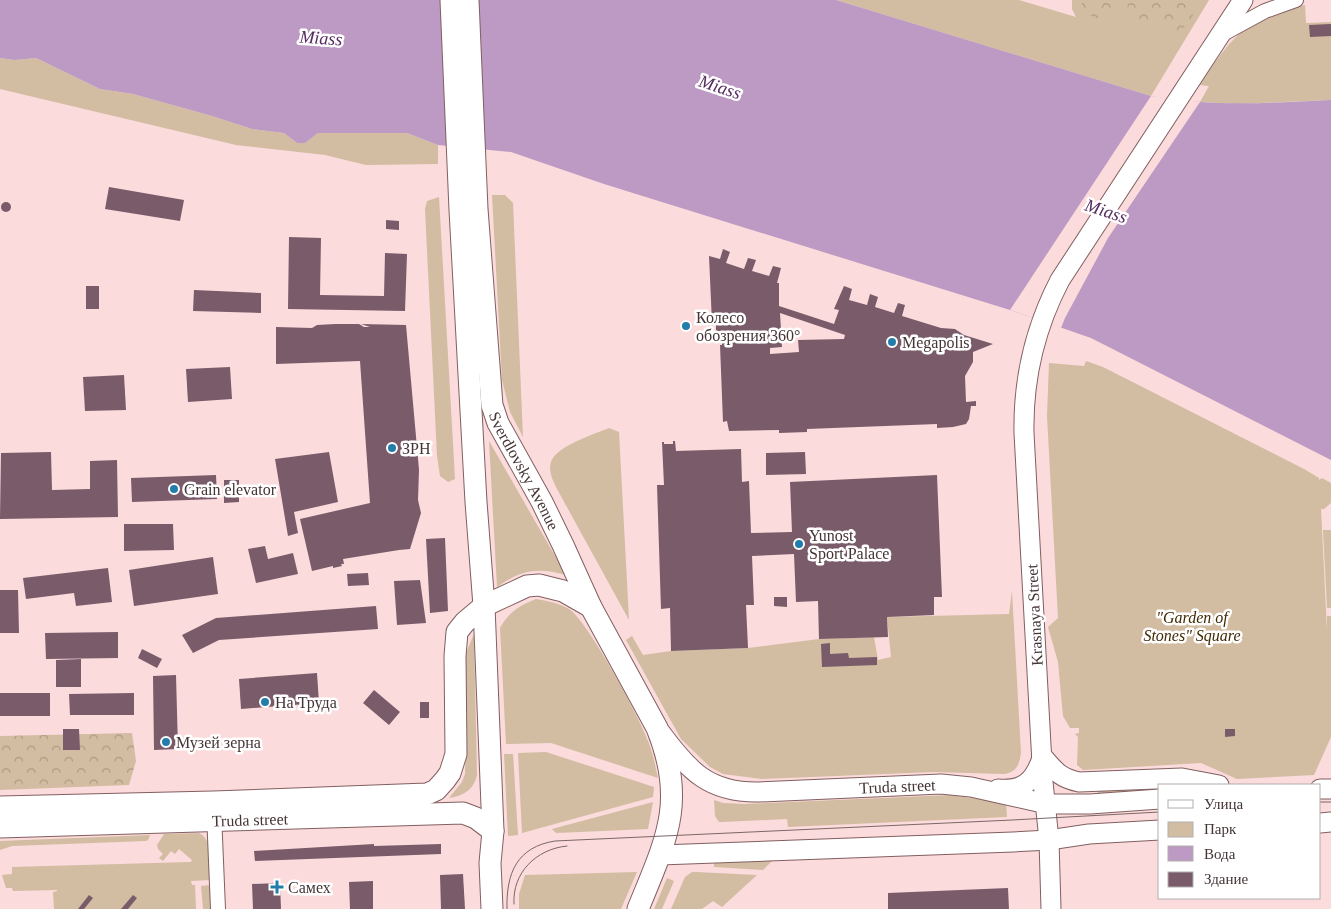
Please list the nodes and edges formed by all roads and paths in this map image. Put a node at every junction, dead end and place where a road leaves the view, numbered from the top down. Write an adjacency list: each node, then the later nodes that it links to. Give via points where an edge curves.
1 (451, 0): 6 (main road, Sverdlovsky Avenue)
2 (468, 0): 6 (main road, Sverdlovsky Avenue)
3 (1243, 0): 5 (main road, Krasnaya Street)
4 (1296, 0): 5 (street, via 1265,11)
5 (1221, 35): 10 (main road, Krasnaya Street, via 1055,289 1028,373 1024,415)
6 (468, 209): 7 (main road, Sverdlovsky Avenue, via 476,492); 8 (main road, Sverdlovsky Avenue, via 492,405 498,423 563,545)
7 (484, 606): 8 (main road, via 527,586 539,585 563,591); 16 (main road, Truda street, via 457,632 456,754 450,773 440,787 427,794); 19 (main road, Sverdlovsky Avenue)
8 (590, 607): 9 (main road, Sverdlovsky Avenue)
9 (657, 728): 12 (main road, Truda street, via 698,775 712,784 736,791 930,784); 21 (main road, Sverdlovsky Avenue, via 669,762 672,797 670,820)
10 (1043, 757): 11 (main road, via 1058,775 1079,782 1182,778); 12 (main road, via 1035,777 1023,786 1002,790); 14 (main road, Krasnaya Street)
11 (1215, 784)
12 (971, 787): 14 (main road, Truda street)
13 (1158, 799): 14 (main road, Truda street)
14 (1047, 804): 20 (main road, Krasnaya Street)
15 (0, 807): 16 (main road, Truda street)
16 (214, 811): 17 (main road, Truda street); 19 (main road, Truda street, via 463,813); 22 (street)
17 (0, 827)
18 (1158, 830): 20 (main road)
19 (493, 831): 23 (main road, Sverdlovsky Avenue, via 490,863)
20 (1049, 840): 21 (main road); 25 (main road, Krasnaya Street)
21 (660, 855): 24 (main road, Sverdlovsky Avenue)
22 (218, 909)
23 (492, 909)
24 (638, 909)
25 (1051, 909)

